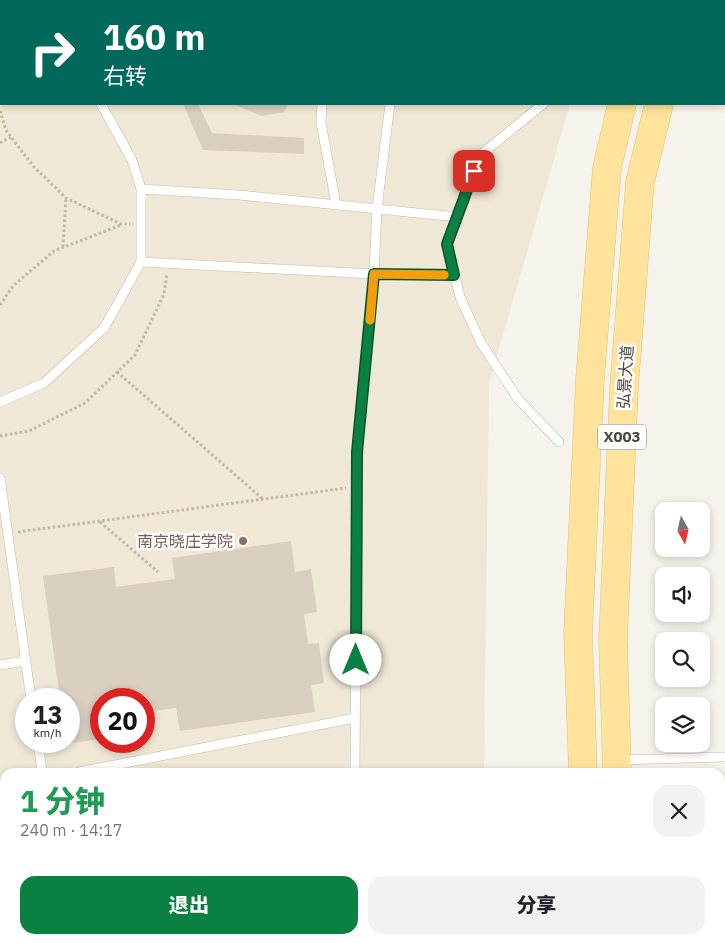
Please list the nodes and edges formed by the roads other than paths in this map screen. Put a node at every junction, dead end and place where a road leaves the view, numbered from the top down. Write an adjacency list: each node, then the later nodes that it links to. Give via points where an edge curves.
1 (102, 105): 7 (lane, via 132,160)
2 (322, 105): 8 (lane, via 321,123)
3 (390, 105): 9 (lane)
4 (543, 105): 10 (lane, via 479,156)
5 (622, 105): 27 (main road, X003, via 607,168 590,379 578,633)
6 (659, 105): 23 (main road, 弘景大道 / X003, via 640,182 624,388 613,640)
7 (141, 190): 8 (lane); 11 (lane)
8 (336, 204): 9 (lane)
9 (377, 208): 10 (lane); 12 (lane)
10 (457, 217): 13 (lane, via 447,244)
11 (141, 262): 12 (lane); 14 (lane, via 104,328 44,383)
12 (374, 274): 13 (lane); 20 (lane, via 357,452)
13 (454, 275): 15 (lane, via 460,297 481,343 518,399)
14 (0, 402)
15 (559, 442)
16 (0, 478): 17 (lane)
17 (26, 661): 18 (lane); 19 (lane)
18 (0, 664)
19 (30, 688)
20 (355, 718): 25 (lane); 26 (lane)
21 (40, 753): 24 (lane)
22 (725, 757): 23 (lane)
23 (617, 766)
24 (41, 768)
25 (99, 768)
26 (355, 768)
27 (583, 768)

